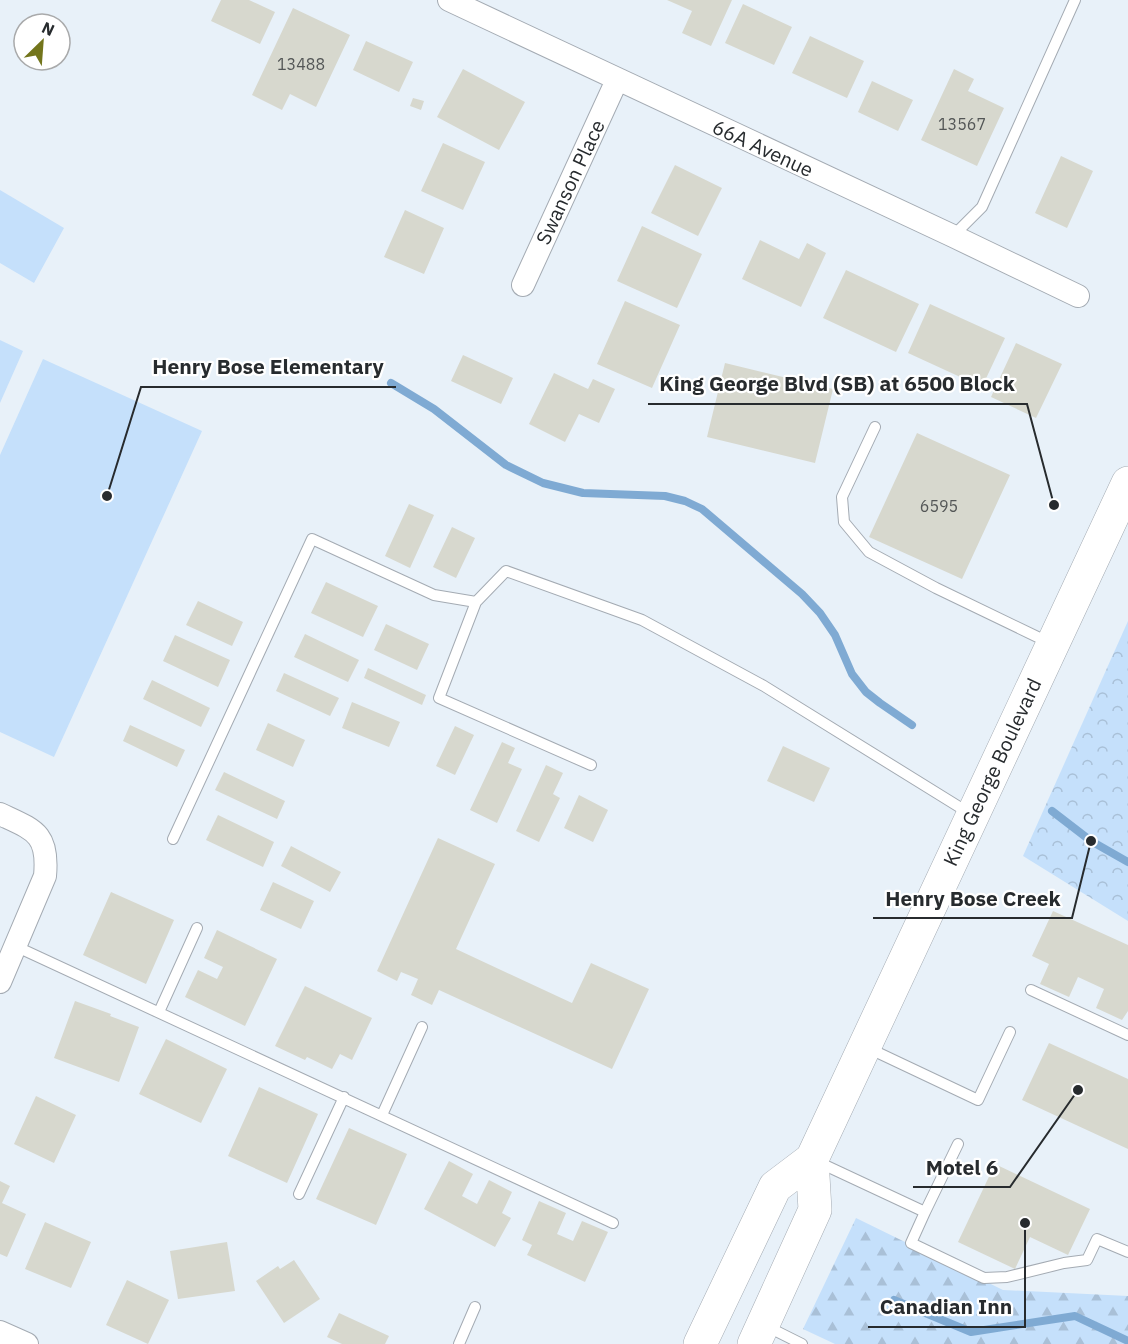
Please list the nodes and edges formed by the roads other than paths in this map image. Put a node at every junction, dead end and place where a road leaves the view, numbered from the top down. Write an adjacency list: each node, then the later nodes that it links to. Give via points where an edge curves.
1 (448, 0): 3 (street, 66A Avenue)
2 (1075, 0): 4 (lane, via 982,207)
3 (617, 80): 4 (street, 66A Avenue); 5 (street, Swanson Place)
4 (953, 236): 6 (street, 66A Avenue)
5 (523, 285)
6 (1078, 297)
7 (875, 427): 10 (lane, via 842,497 844,522 869,552)
8 (1128, 483): 10 (main road, King George Boulevard)
9 (476, 602): 11 (lane, via 439,698); 13 (lane, via 506,571 642,620 764,686); 14 (lane, via 434,595 312,539)
10 (1053, 644): 13 (main road, King George Boulevard)
11 (591, 765)
12 (0, 814): 16 (street, via 30,829 41,838 46,851 45,876)
13 (971, 815): 23 (main road, King George Boulevard)
14 (173, 839)
15 (197, 928): 19 (lane)
16 (15, 946): 17 (street); 19 (lane)
17 (0, 982)
18 (1031, 990): 22 (lane)
19 (159, 1012): 24 (lane)
20 (422, 1027): 25 (lane)
21 (1010, 1032): 23 (lane, via 978,1100)
22 (1128, 1035)
23 (865, 1046): 27 (main road, King George Boulevard)
24 (344, 1097): 25 (lane); 28 (lane)
25 (382, 1115): 30 (lane)
26 (958, 1144): 29 (lane)
27 (812, 1159): 29 (lane); 34 (main road, King George Boulevard, via 815,1210); 37 (main road, King George Boulevard, via 775,1187)
28 (299, 1194)
29 (925, 1212): 31 (lane, via 911,1243 984,1278 1087,1260 1097,1239)
30 (613, 1223)
31 (1128, 1252)
32 (476, 1307): 36 (lane)
33 (0, 1332): 35 (street)
34 (758, 1334): 38 (lane)
35 (27, 1344)
36 (459, 1344)
37 (700, 1344)
38 (802, 1344)

